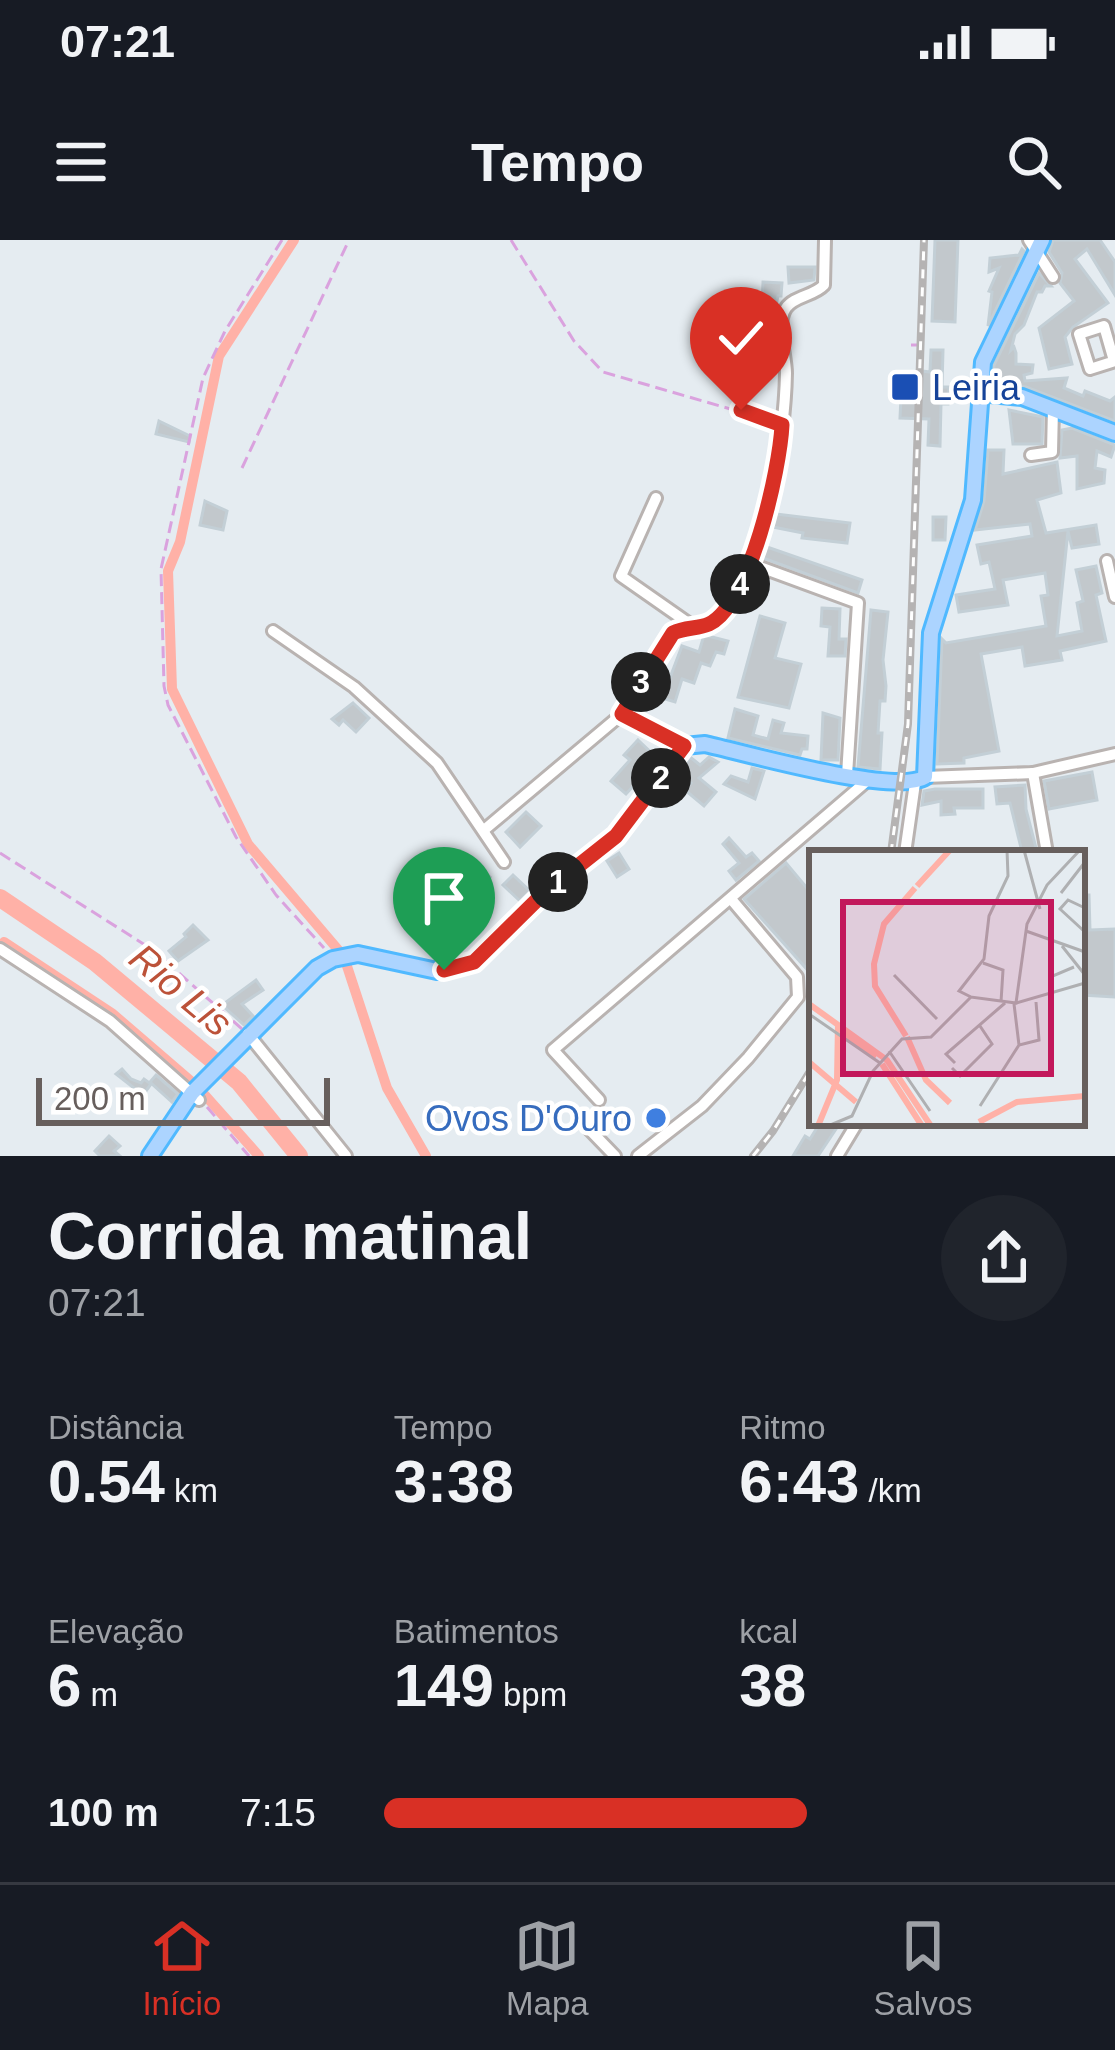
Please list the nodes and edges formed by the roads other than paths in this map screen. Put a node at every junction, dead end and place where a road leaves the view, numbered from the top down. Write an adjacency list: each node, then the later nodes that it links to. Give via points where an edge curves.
1 (825, 240): 10 (street, via 824,285 783,313 781,452)
2 (1035, 244): 3 (street); 4 (main road, via 984,356)
3 (1053, 277)
4 (980, 393): 5 (main road); 20 (main road, via 973,500 931,633)
5 (1054, 408): 6 (main road); 7 (street, via 1052,452)
6 (1115, 433)
7 (1031, 455)
8 (656, 498): 12 (street, via 620,576)
9 (1107, 561): 11 (street)
10 (749, 563): 12 (street, via 730,605); 18 (street, via 858,603)
11 (1115, 598)
12 (694, 627): 14 (street, via 665,642)
13 (273, 631): 21 (street, via 354,687 437,763)
14 (622, 714): 15 (street); 21 (street)
15 (684, 746): 18 (main road); 27 (main road, via 616,836 474,962 437,971 364,954 333,958)
16 (1115, 754): 17 (street)
17 (1033, 773): 20 (street); 23 (street)
18 (847, 775): 19 (main road)
19 (868, 780): 20 (main road); 25 (street)
20 (920, 780): 22 (street)
21 (484, 830): 24 (street)
22 (906, 850)
23 (1046, 850)
24 (504, 862)
25 (731, 898): 29 (street, via 553,1049); 35 (street, via 797,977 798,997 702,1106)
26 (0, 949): 28 (street)
27 (244, 1039): 28 (main road); 33 (street)
28 (198, 1091): 32 (main road)
29 (599, 1100)
30 (855, 1126): 36 (street)
31 (587, 1127): 34 (street)
32 (150, 1156)
33 (346, 1156)
34 (615, 1156)
35 (638, 1156)
36 (837, 1156)

